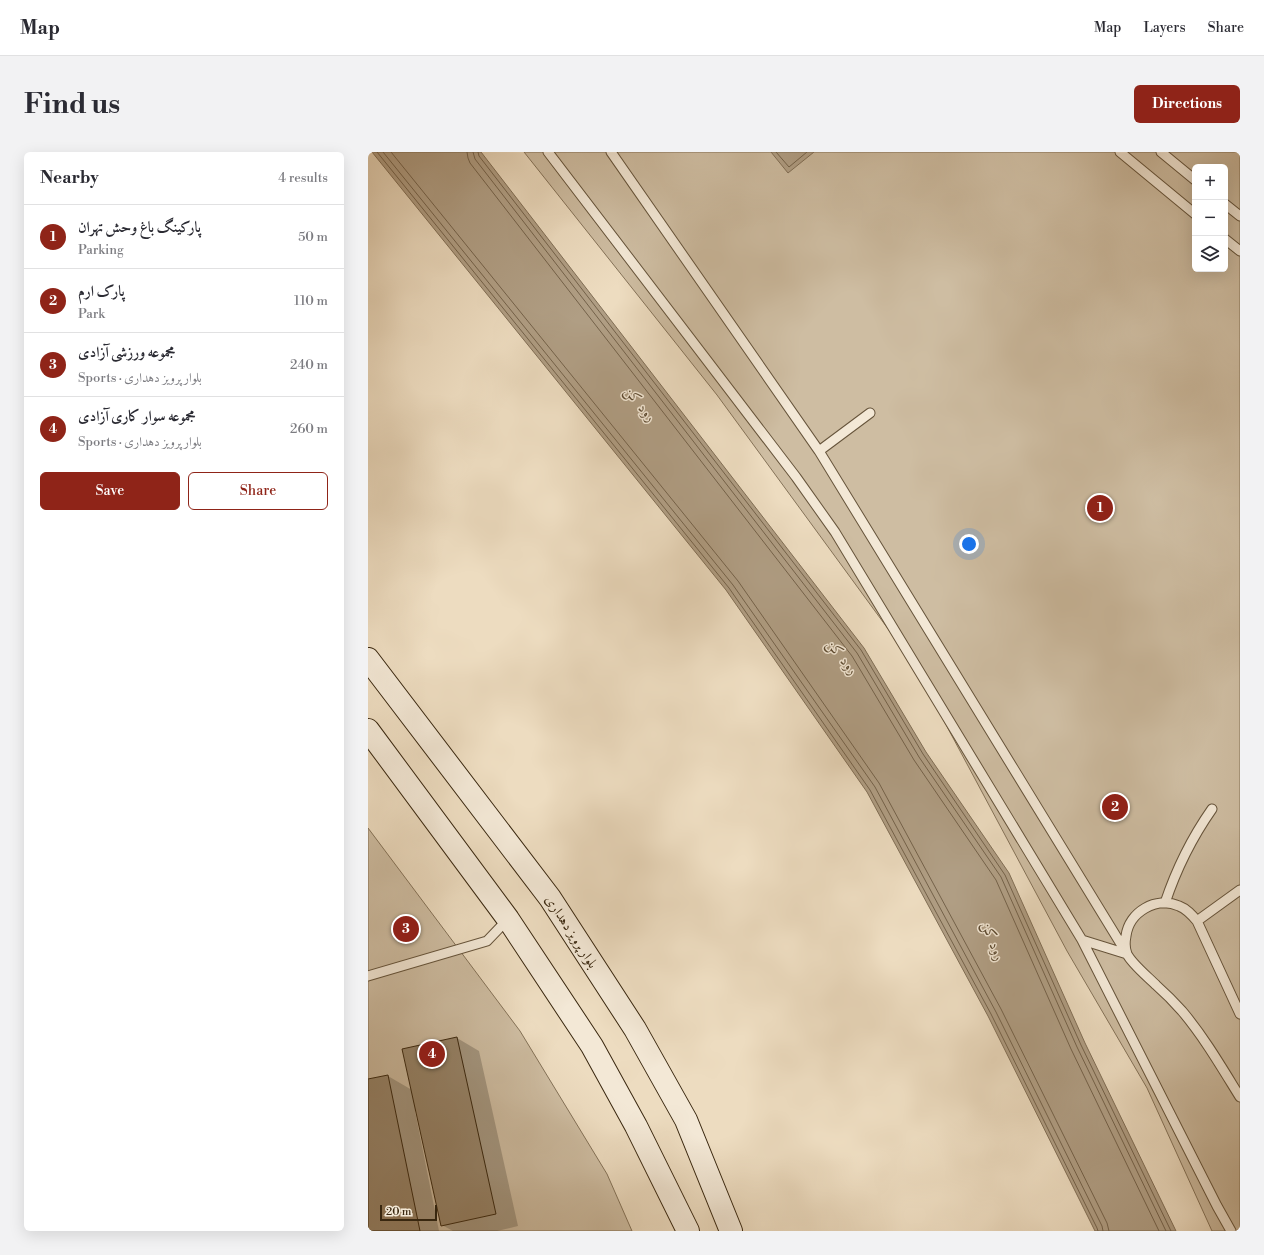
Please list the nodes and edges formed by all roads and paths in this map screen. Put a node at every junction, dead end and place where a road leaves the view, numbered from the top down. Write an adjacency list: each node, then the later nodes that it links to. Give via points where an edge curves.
1 (548, 152): 20 (lane, via 796,477 835,532)
2 (611, 152): 12 (lane)
3 (1120, 152): 7 (lane)
4 (1162, 152): 5 (lane)
5 (1192, 177)
6 (1228, 206): 8 (lane)
7 (1192, 212)
8 (1240, 216)
9 (1228, 241): 10 (lane)
10 (1240, 251)
11 (870, 413): 12 (lane)
12 (819, 451): 21 (lane)
13 (368, 659): 26 (main road, بلوار پرویز دهداری, via 550,898 635,1029 686,1120)
14 (368, 730): 18 (main road)
15 (1212, 809): 17 (lane, via 1184,855)
16 (1240, 890): 19 (lane)
17 (1165, 903): 19 (lane, via 1178,905); 21 (lane, via 1153,904 1141,910 1132,919 1125,943)
18 (508, 919): 22 (lane, via 487,941); 25 (main road, via 592,1046 636,1126)
19 (1197, 921): 23 (lane)
20 (1082, 940): 21 (lane); 27 (lane)
21 (1127, 954): 24 (lane, via 1182,1012)
22 (368, 976)
23 (1240, 1014)
24 (1240, 1097)
25 (688, 1231)
26 (731, 1231)
27 (1231, 1231)

